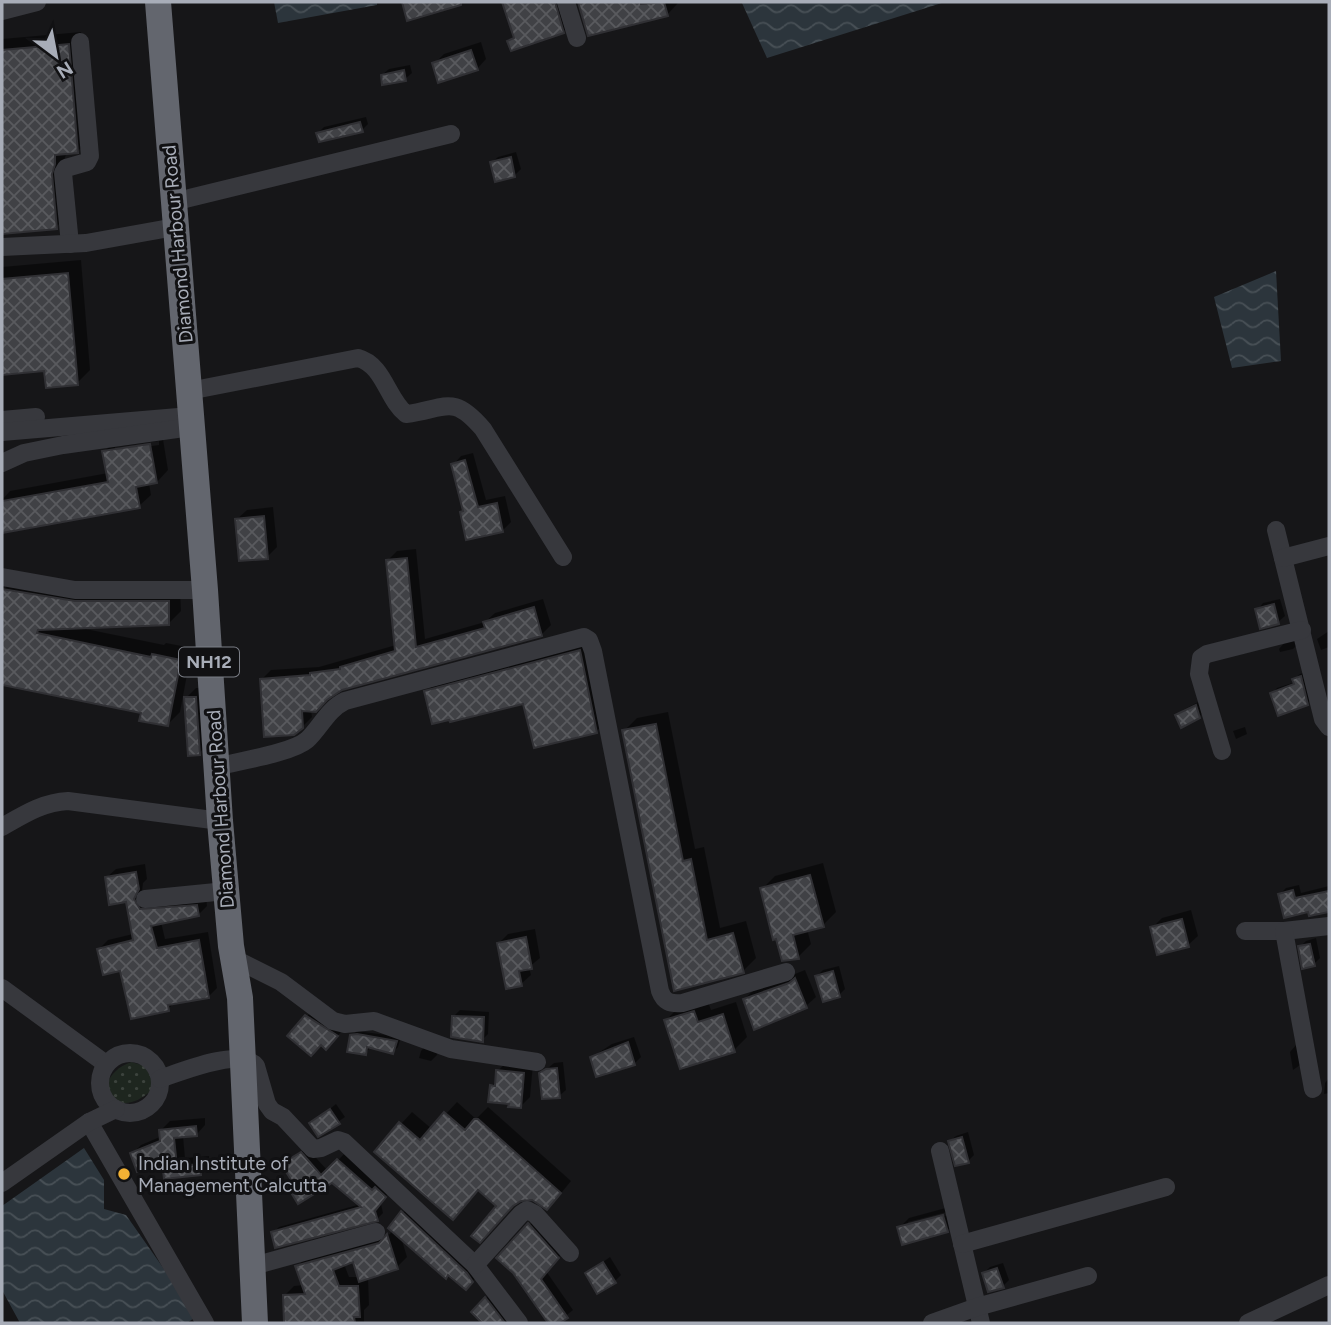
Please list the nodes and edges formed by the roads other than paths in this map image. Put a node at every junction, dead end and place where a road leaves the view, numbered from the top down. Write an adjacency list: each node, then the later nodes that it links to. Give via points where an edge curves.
1 (37, 2): 4 (street)
2 (158, 2): 8 (highway, Diamond Harbour Road / NH12)
3 (566, 2): 5 (street)
4 (2, 11)
5 (577, 38)
6 (80, 42): 9 (street, via 90,156 63,173)
7 (451, 134): 8 (street)
8 (174, 214): 9 (street, via 108,240); 11 (highway, Diamond Harbour Road / NH12)
9 (70, 244): 10 (street)
10 (2, 247)
11 (190, 410): 12 (street); 13 (street); 14 (street, via 24,453); 17 (street, via 358,358 368,361 396,407 407,414 446,405 460,407 474,418); 20 (highway, Diamond Harbour Road / NH12)
12 (2, 420)
13 (2, 432)
14 (2, 463)
15 (1276, 530): 18 (street)
16 (1329, 546): 18 (street)
17 (563, 558)
18 (1283, 558): 21 (street)
19 (2, 577): 20 (street, via 75,590)
20 (205, 590): 24 (highway, Diamond Harbour Road / NH12)
21 (1302, 630): 22 (street, via 1323,719); 23 (street, via 1201,658 1199,674)
22 (1329, 727)
23 (1222, 751)
24 (216, 767): 25 (highway, Diamond Harbour Road / NH12); 33 (street, via 296,747 345,701 584,637 593,651 664,999 682,1003)
25 (220, 821): 26 (street, via 68,801 32,809); 27 (highway, Diamond Harbour Road / NH12)
26 (2, 827)
27 (226, 891): 28 (street); 32 (highway, Diamond Harbour Road / NH12)
28 (145, 899)
29 (1329, 926): 30 (street)
30 (1284, 930): 31 (street); 39 (street)
31 (1245, 931)
32 (233, 958): 35 (highway, Diamond Harbour Road / NH12); 36 (street, via 281,982 333,1021 374,1021 452,1049)
33 (786, 972)
34 (2, 988): 37 (street)
35 (244, 1058): 38 (street, via 199,1065); 48 (street, via 256,1066 272,1111 306,1144 321,1149 338,1140 344,1142); 49 (highway, Diamond Harbour Road / NH12)
36 (537, 1062)
37 (106, 1064): 38 (street, via 117,1056 136,1054 152,1063); 40 (street, via 101,1089)
38 (160, 1079): 40 (street, via 148,1107 132,1112)
39 (1313, 1089)
40 (116, 1109): 41 (street)
41 (89, 1122): 43 (street); 53 (street)
42 (940, 1151): 46 (street)
43 (2, 1183)
44 (1166, 1187): 46 (street)
45 (376, 1232): 49 (street)
46 (962, 1244): 52 (street)
47 (570, 1253): 48 (street, via 527,1210)
48 (475, 1265): 55 (street)
49 (253, 1266): 54 (highway, Diamond Harbour Road / NH12)
50 (1088, 1276): 52 (street)
51 (1329, 1285): 57 (street)
52 (979, 1315): 56 (street)
53 (205, 1323)
54 (256, 1323)
55 (519, 1323)
56 (932, 1323)
57 (1248, 1323)

